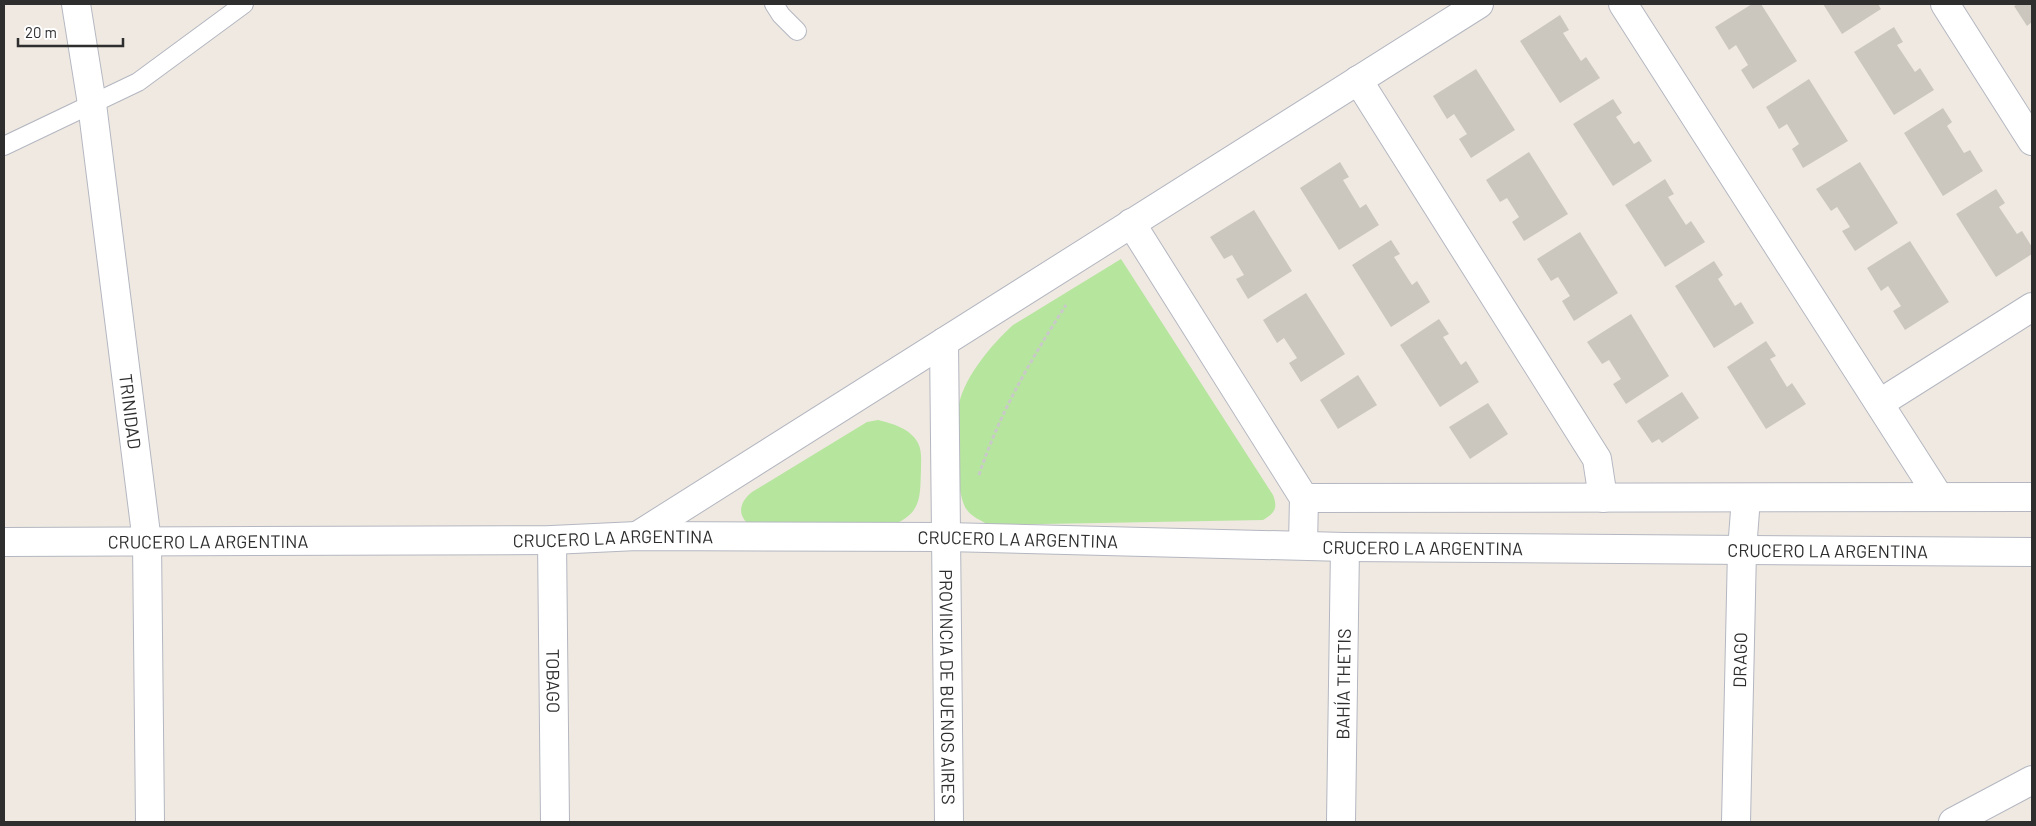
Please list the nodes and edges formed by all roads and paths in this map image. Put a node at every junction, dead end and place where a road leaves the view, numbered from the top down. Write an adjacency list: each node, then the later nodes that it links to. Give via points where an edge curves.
1 (76, 4): 9 (street, TRINIDAD)
2 (244, 4): 9 (lane, via 138,82)
3 (774, 4): 7 (lane)
4 (1479, 4): 8 (street)
5 (1623, 4): 16 (street)
6 (1945, 4): 10 (street)
7 (798, 31)
8 (1358, 80): 12 (street); 21 (street, via 1597,459)
9 (92, 104): 11 (lane); 27 (street, TRINIDAD)
10 (2032, 141)
11 (4, 146)
12 (1132, 223): 15 (street); 20 (street)
13 (1066, 304): 17 (path, via 1016,388 998,425)
14 (2032, 306): 16 (street)
15 (944, 342): 23 (street); 24 (street, PROVINCIA DE BUENOS AIRES)
16 (1880, 403): 18 (street)
17 (978, 480)
18 (1939, 497): 19 (street); 22 (street)
19 (2032, 497)
20 (1304, 498): 21 (street); 28 (street)
21 (1603, 498): 22 (street)
22 (1746, 498): 30 (street, DRAGO)
23 (637, 536): 24 (street, CRUCERO LA ARGENTINA); 25 (street, CRUCERO LA ARGENTINA)
24 (946, 538): 28 (street, CRUCERO LA ARGENTINA); 35 (street, PROVINCIA DE BUENOS AIRES)
25 (552, 540): 27 (street, CRUCERO LA ARGENTINA); 34 (street, TOBAGO)
26 (4, 542): 27 (street, CRUCERO LA ARGENTINA)
27 (147, 542): 33 (street, TRINIDAD)
28 (1303, 546): 29 (street, CRUCERO LA ARGENTINA)
29 (1345, 546): 30 (street, CRUCERO LA ARGENTINA); 36 (street, BAHÍA THETIS)
30 (1742, 550): 31 (street, CRUCERO LA ARGENTINA); 37 (street, DRAGO)
31 (2032, 552)
32 (2032, 780): 38 (street)
33 (150, 822)
34 (555, 822)
35 (949, 822)
36 (1341, 822)
37 (1736, 822)
38 (1953, 822)

